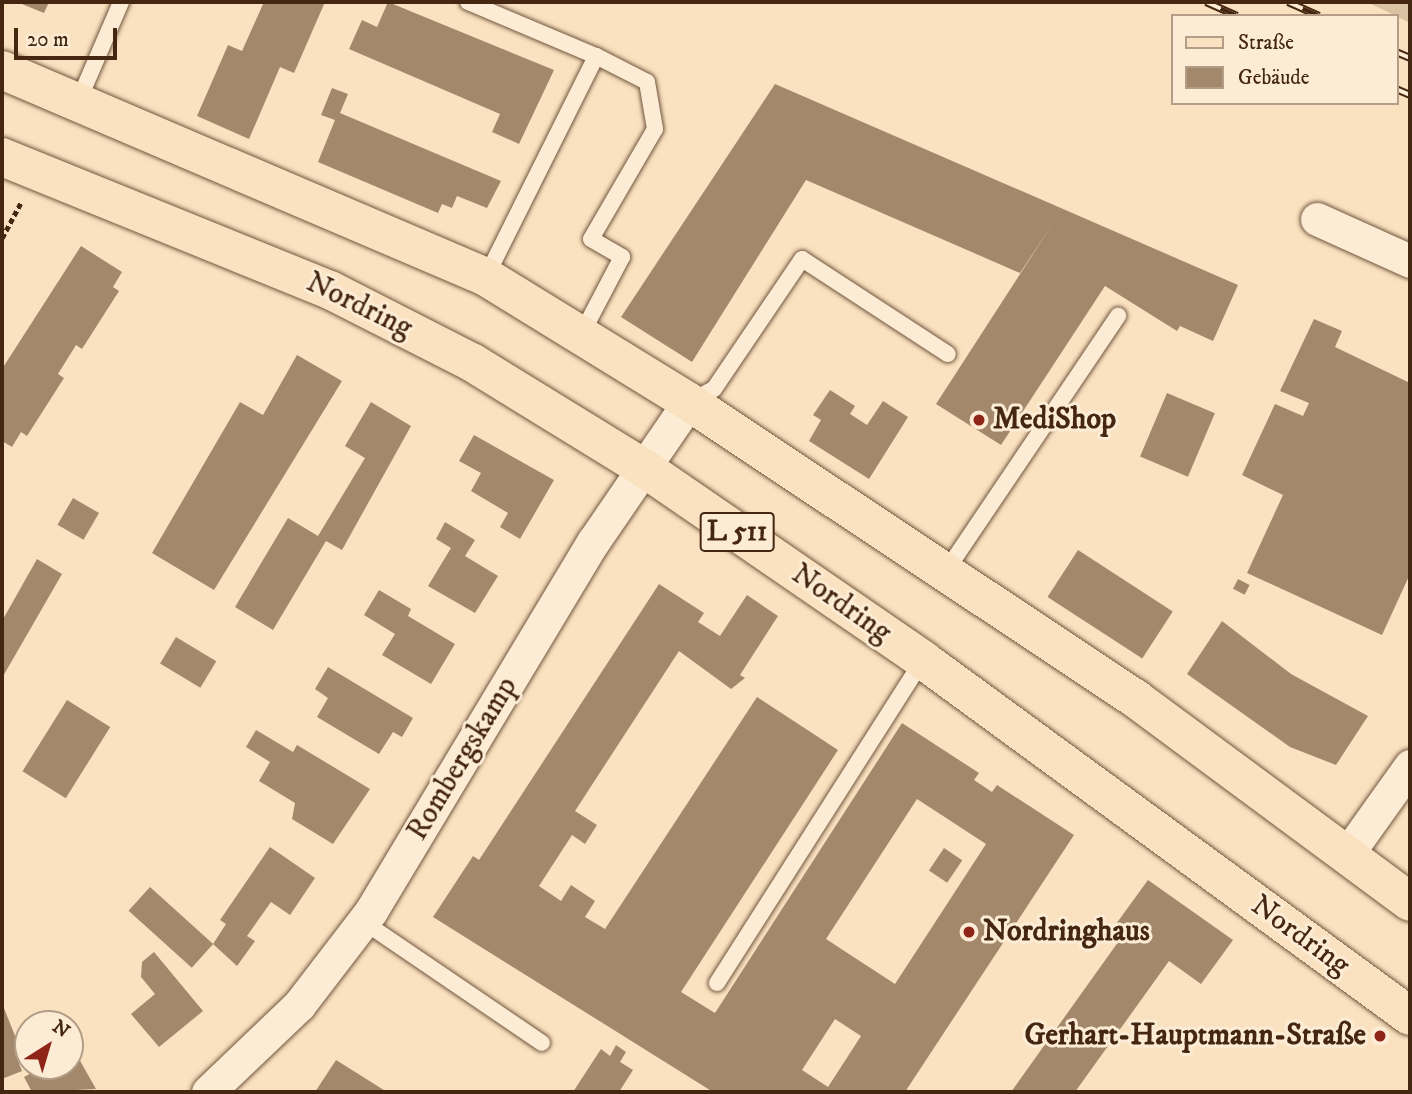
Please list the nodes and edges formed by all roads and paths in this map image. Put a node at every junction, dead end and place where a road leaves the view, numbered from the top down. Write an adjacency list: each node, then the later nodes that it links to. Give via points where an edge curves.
1 (121, 2): 5 (lane)
2 (468, 2): 3 (lane)
3 (596, 56): 9 (lane); 11 (lane, via 646,82 655,129 591,239 622,257)
4 (2, 70): 5 (main road, L 511)
5 (78, 102): 9 (main road, L 511)
6 (2, 157): 14 (main road, Nordring / L 511, via 330,290 473,363)
7 (1317, 219): 8 (street)
8 (1410, 261)
9 (486, 277): 11 (main road, L 511)
10 (1118, 316): 15 (lane)
11 (582, 335): 13 (main road, L 511)
12 (948, 354): 13 (lane, via 802,259 714,389)
13 (689, 402): 14 (street, Rombergskamp); 15 (main road, L 511)
14 (644, 468): 16 (main road, Nordring / L 511); 20 (street, Rombergskamp, via 593,542)
15 (946, 571): 18 (main road, L 511, via 1136,699)
16 (923, 660): 21 (lane); 22 (main road, Nordring / L 511)
17 (1410, 766): 18 (street)
18 (1348, 853): 19 (main road, L 511)
19 (1410, 902)
20 (364, 922): 23 (lane); 24 (street, Rombergskamp, via 299,1005)
21 (717, 983)
22 (1410, 1016)
23 (542, 1043)
24 (208, 1092)

